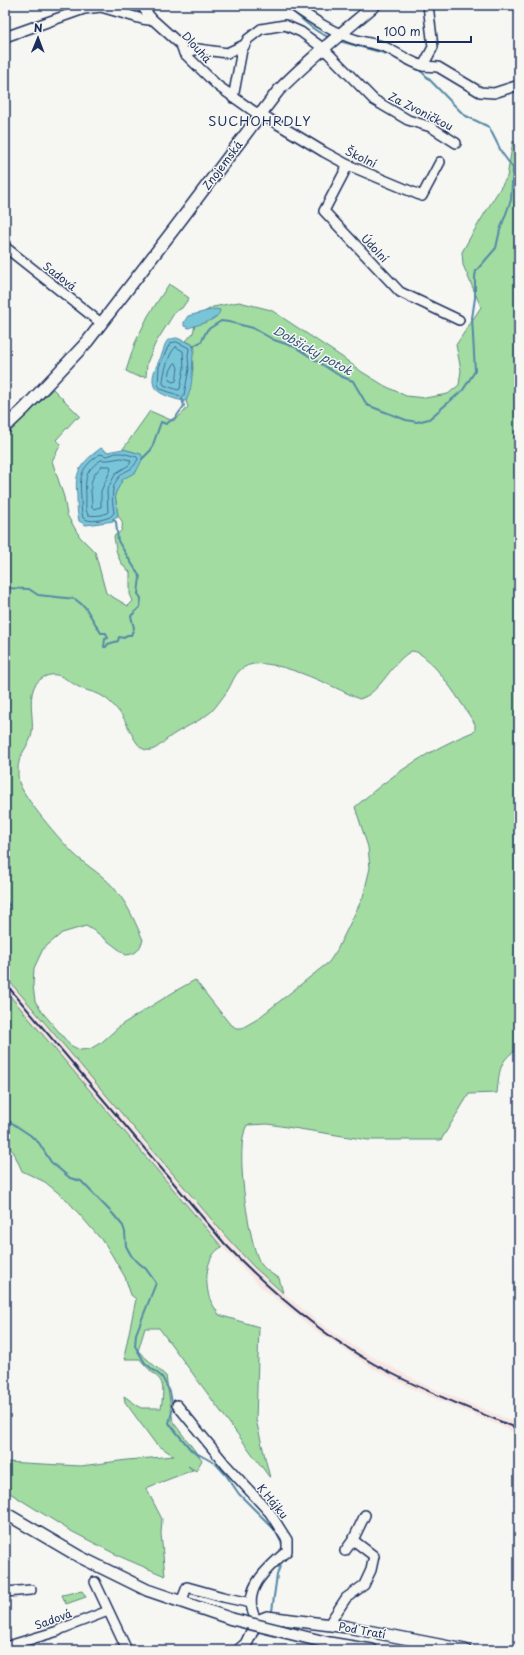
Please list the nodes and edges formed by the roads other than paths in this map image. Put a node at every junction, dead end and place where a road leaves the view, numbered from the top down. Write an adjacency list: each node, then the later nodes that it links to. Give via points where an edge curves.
1 (141, 5): 5 (street, Dlouhá)
2 (292, 5): 6 (street)
3 (375, 5): 6 (main road, Znojemská)
4 (428, 5): 11 (street, via 433,47)
5 (151, 18): 7 (street, via 142,19 95,7); 10 (street, Dlouhá, via 181,45)
6 (342, 34): 9 (main road, Znojemská); 11 (street, via 386,48)
7 (5, 37)
8 (244, 45): 9 (street, Za Zvoničkou, via 261,29 285,25 301,32); 10 (street, via 227,52 198,49); 13 (street)
9 (324, 49): 14 (main road, Znojemská, via 296,71); 15 (street, Za Zvoničkou, via 374,100 408,120 431,127)
10 (184, 52): 13 (street, Dlouhá, via 218,86)
11 (423, 66): 12 (street, via 438,66 480,92 494,93)
12 (519, 85)
13 (234, 98): 14 (street, Dlouhá)
14 (259, 115): 17 (street, Školní, via 266,116); 20 (main road, Znojemská)
15 (456, 143)
16 (440, 162): 17 (street, Školní, via 422,196)
17 (348, 165): 19 (street, Údolní, via 324,211 400,292)
18 (5, 247): 20 (street, Sadová)
19 (459, 320)
20 (101, 323): 21 (main road, Znojemská, via 87,342)
21 (5, 427)
22 (177, 1406): 31 (street, K Hájku, via 270,1514 287,1540 287,1551 255,1584)
23 (5, 1513): 30 (main road, via 80,1557 147,1590)
24 (365, 1515): 25 (street)
25 (353, 1540): 26 (street); 34 (street, Pod Tratí, via 374,1556 371,1570 364,1585 346,1598)
26 (345, 1551)
27 (94, 1582): 32 (street)
28 (32, 1590): 29 (street)
29 (5, 1592)
30 (181, 1602): 31 (street, via 187,1587); 38 (main road, bridge, via 232,1619 328,1643)
31 (251, 1603): 33 (street)
32 (108, 1611): 35 (street, Sadová, via 58,1631); 36 (street)
33 (257, 1621): 34 (main road, Pod Tratí, via 271,1617); 37 (main road, via 246,1644)
34 (325, 1623): 39 (main road, Pod Tratí)
35 (5, 1647)
36 (127, 1650)
37 (239, 1650)
38 (372, 1650)
39 (465, 1650)

